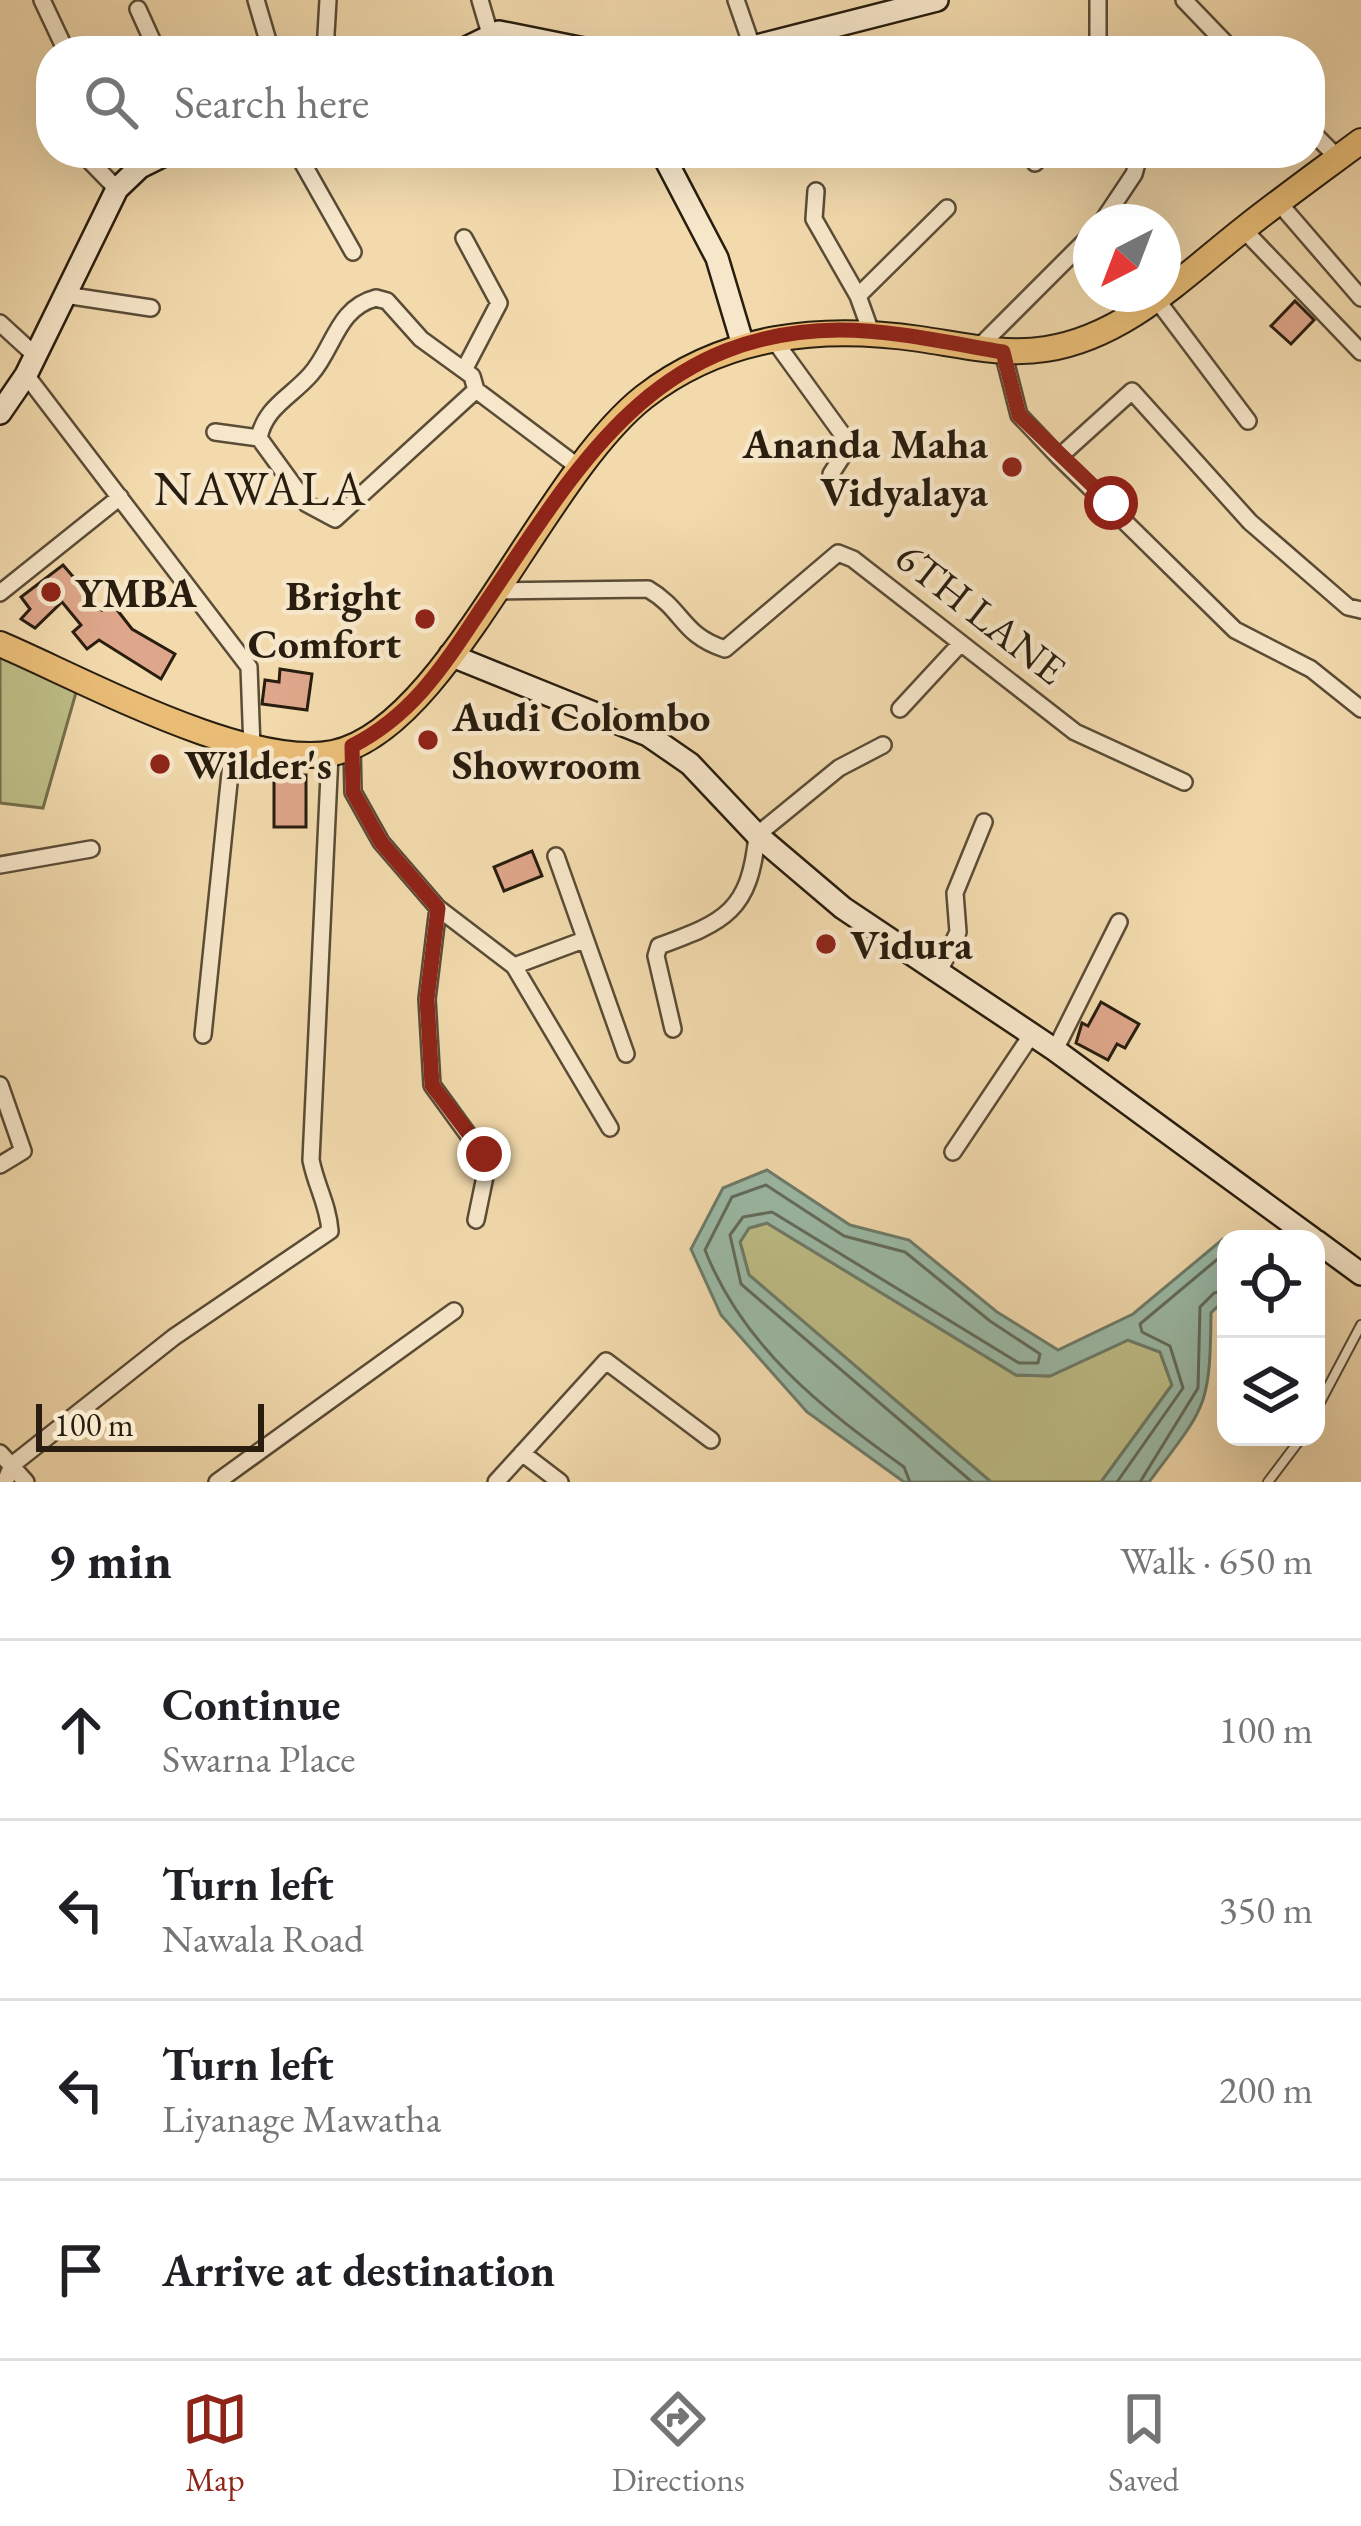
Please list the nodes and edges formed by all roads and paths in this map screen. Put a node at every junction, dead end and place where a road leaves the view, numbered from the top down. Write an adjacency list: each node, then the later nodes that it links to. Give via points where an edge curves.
1 (42, 0): 12 (street)
2 (256, 0): 14 (street)
3 (328, 0): 15 (street)
4 (480, 0): 11 (street)
5 (736, 0): 18 (street)
6 (937, 0): 9 (main road)
7 (1097, 0): 20 (street)
8 (1184, 0): 21 (street)
9 (896, 5): 19 (main road)
10 (138, 9): 13 (street)
11 (490, 34): 16 (main road); 17 (main road)
12 (59, 36)
13 (150, 36)
14 (267, 36)
15 (327, 36)
16 (486, 36)
17 (507, 36)
18 (742, 36)
19 (792, 36)
20 (1098, 36)
21 (1219, 36)
22 (1361, 141): 24 (main road)
23 (1325, 145): 24 (street)
24 (1338, 158): 31 (main road)
25 (97, 168): 32 (street)
26 (130, 168): 32 (main road)
27 (305, 168): 39 (street)
28 (670, 168): 51 (main road, via 717,258)
29 (1136, 168): 35 (street)
30 (1325, 168): 34 (main road)
31 (1325, 168)
32 (117, 188): 42 (main road)
33 (816, 190): 43 (street, via 814,219)
34 (1279, 202): 37 (main road); 44 (street)
35 (1114, 204)
36 (947, 208): 43 (street)
37 (1244, 229): 41 (main road); 53 (street)
38 (464, 238): 55 (street, via 499,303)
39 (353, 252)
40 (1073, 256): 52 (street)
41 (1181, 280)
42 (65, 295): 45 (street); 54 (main road)
43 (858, 296): 49 (street)
44 (1361, 298)
45 (151, 308)
46 (1134, 312): 52 (main road, via 1079,341)
47 (1166, 312): 58 (street)
48 (0, 323): 54 (street)
49 (871, 332): 50 (main road); 52 (main road)
50 (774, 340): 51 (main road); 63 (street, via 844,438 848,449)
51 (743, 345): 62 (main road, via 702,359 645,396)
52 (991, 350): 61 (street, via 1019,415)
53 (1361, 352)
54 (31, 366): 57 (main road); 64 (street)
55 (464, 370): 56 (street); 60 (street, via 387,301 367,301 333,332 315,370 262,419)
56 (476, 390): 60 (street, via 335,519 308,504); 62 (street)
57 (0, 411)
58 (1248, 421)
59 (215, 432): 60 (street)
60 (259, 438)
61 (1059, 458): 67 (street, via 1132,391 1250,522); 72 (street, via 1235,630 1311,669)
62 (577, 466): 65 (main road)
63 (831, 474)
64 (120, 497): 66 (street); 74 (street, via 249,667)
65 (494, 591): 69 (street, 6TH LANE, via 648,589 666,599 697,640 724,649 838,554); 70 (main road)
66 (0, 593)
67 (1354, 608)
68 (0, 644): 74 (main road)
69 (962, 644): 71 (street); 76 (street, 6TH LANE, via 1076,732)
70 (450, 655): 75 (main road, via 405,714); 78 (main road, via 648,735 689,764)
71 (901, 709)
72 (1361, 709)
73 (883, 745): 78 (street, via 839,768)
74 (242, 746): 75 (main road); 89 (street)
75 (341, 750): 82 (street, via 381,842); 106 (street, via 311,1160 330,1231 173,1337)
76 (1184, 782)
77 (984, 822): 86 (street, via 955,892 958,932)
78 (757, 835): 86 (main road, via 843,908); 87 (street, via 754,869 729,915 659,946)
79 (91, 849): 81 (street)
80 (556, 856): 84 (street)
81 (0, 865)
82 (438, 908): 85 (street); 96 (street, via 427,999 432,1085 488,1162)
83 (1119, 922): 90 (street)
84 (581, 940): 85 (street); 91 (street)
85 (514, 966): 93 (street)
86 (938, 972): 88 (main road)
87 (673, 1029)
88 (1032, 1034): 90 (main road); 94 (street)
89 (203, 1035)
90 (1055, 1050): 97 (main road)
91 (626, 1054)
92 (0, 1085): 95 (street, via 22,1150)
93 (610, 1128)
94 (953, 1152)
95 (0, 1165)
96 (476, 1220)
97 (1300, 1230)
98 (1325, 1248): 99 (main road)
99 (1361, 1274)
100 (454, 1311): 108 (street)
101 (1361, 1325): 102 (lane)
102 (1325, 1393)
103 (711, 1440): 105 (street, via 606,1361)
104 (1295, 1446): 111 (lane)
105 (522, 1453): 109 (street); 110 (street)
106 (6, 1467): 107 (street)
107 (26, 1482)
108 (217, 1482)
109 (496, 1482)
110 (560, 1482)
111 (1268, 1482)

